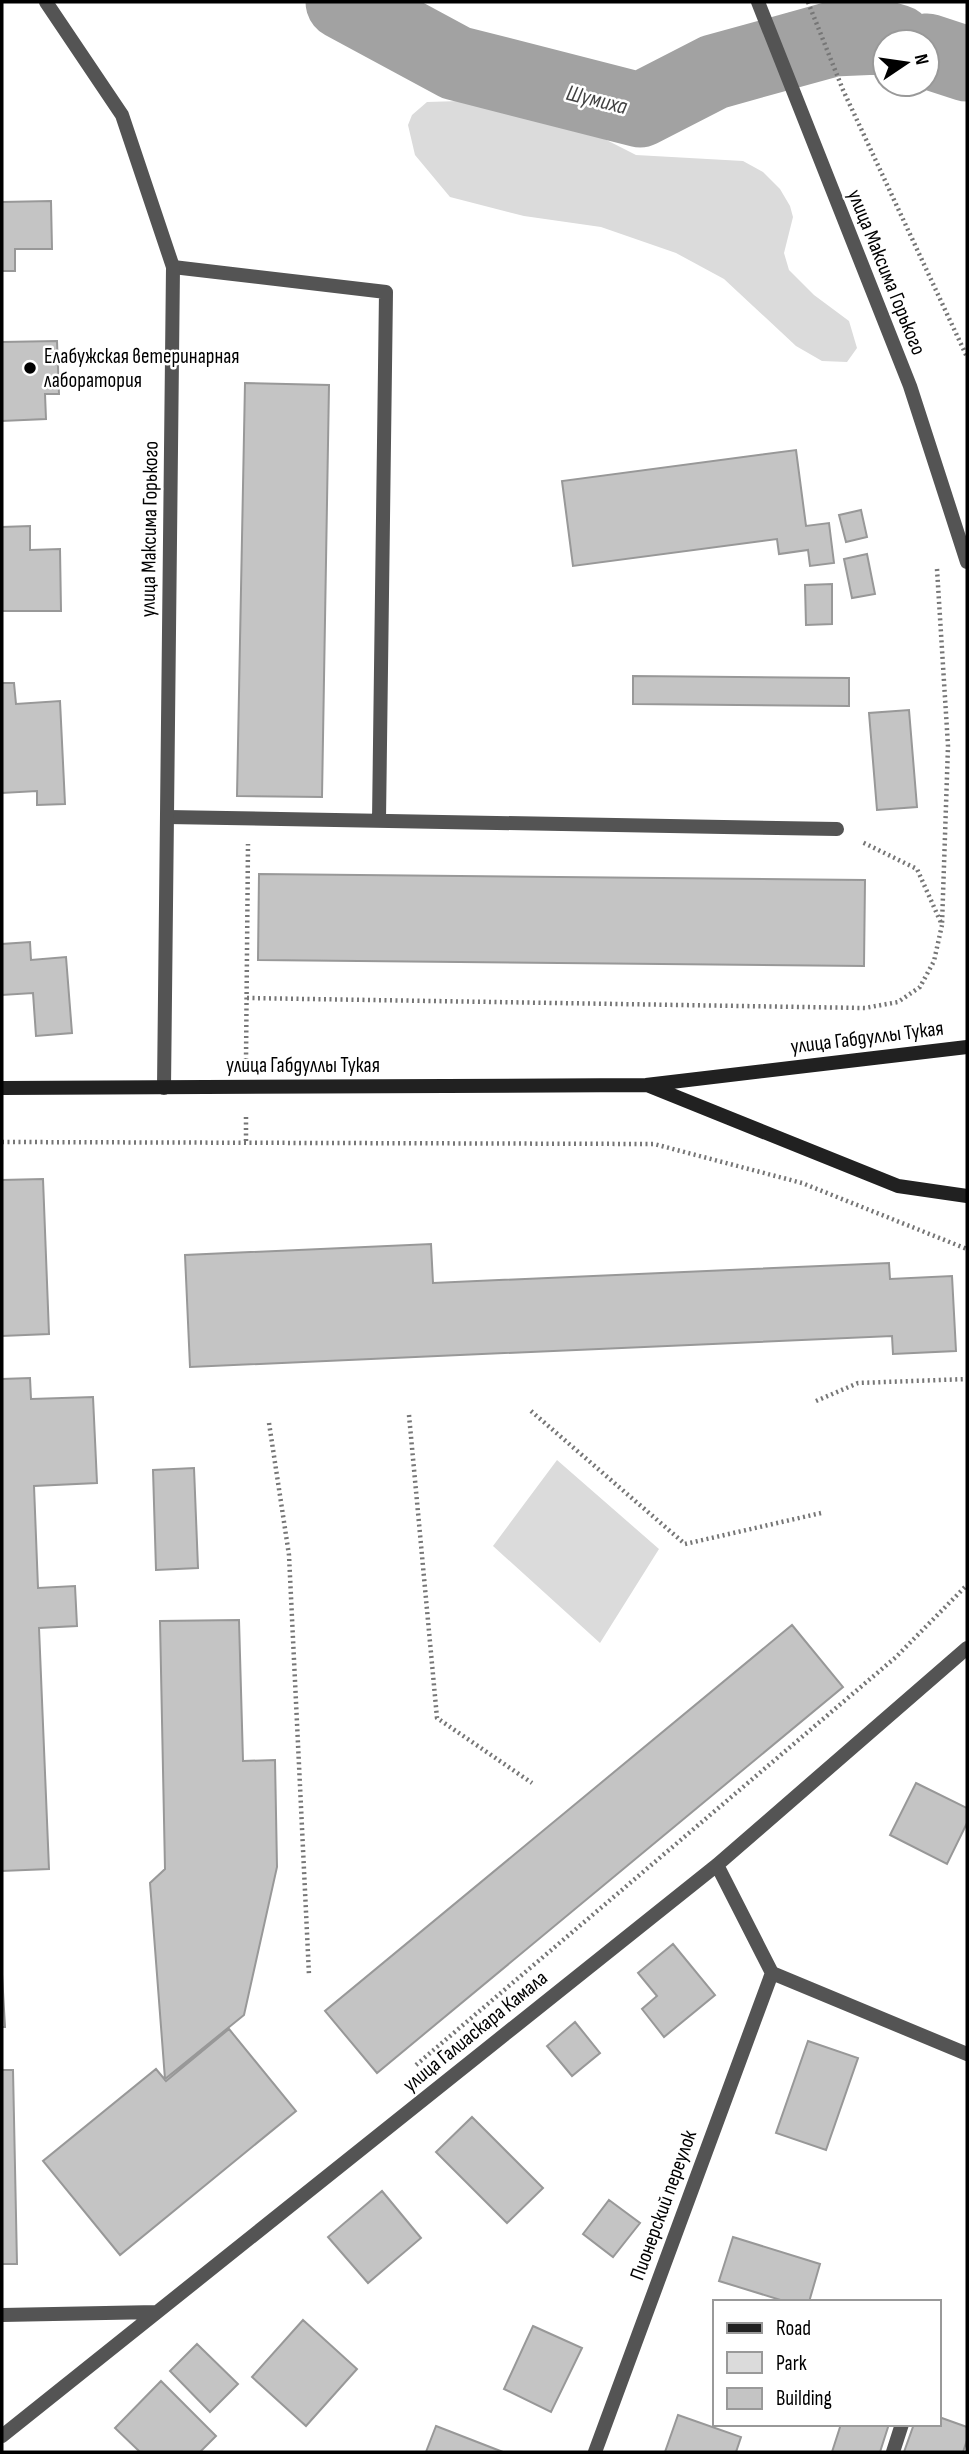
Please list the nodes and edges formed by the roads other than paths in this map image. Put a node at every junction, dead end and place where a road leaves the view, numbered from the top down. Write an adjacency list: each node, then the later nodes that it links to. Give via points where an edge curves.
1 (46, 2): 3 (street, улица Максима Горького, via 122,115)
2 (758, 2): 4 (street, улица Максима Горького, via 910,386)
3 (173, 267): 5 (street, улица Максима Горького); 6 (street, via 386,292)
4 (967, 560)
5 (167, 817): 6 (street); 11 (street, улица Максима Горького)
6 (379, 820): 7 (street)
7 (837, 829)
8 (967, 1047): 9 (main road, улица Габдуллы Тукая)
9 (646, 1085): 11 (main road, улица Габдуллы Тукая); 12 (main road, улица Габдуллы Тукая, via 898,1186)
10 (2, 1088): 11 (main road, улица Габдуллы Тукая)
11 (164, 1088)
12 (967, 1196)
13 (967, 1648): 14 (street, улица Галиаскара Камала)
14 (717, 1865): 15 (street); 17 (street, улица Галиаскара Камала)
15 (772, 1973): 16 (street); 21 (street, Пионерский переулок)
16 (967, 2054)
17 (157, 2312): 18 (street); 20 (street, улица Галиаскара Камала)
18 (2, 2315)
19 (901, 2426): 22 (street)
20 (2, 2437)
21 (595, 2452)
22 (893, 2452)

